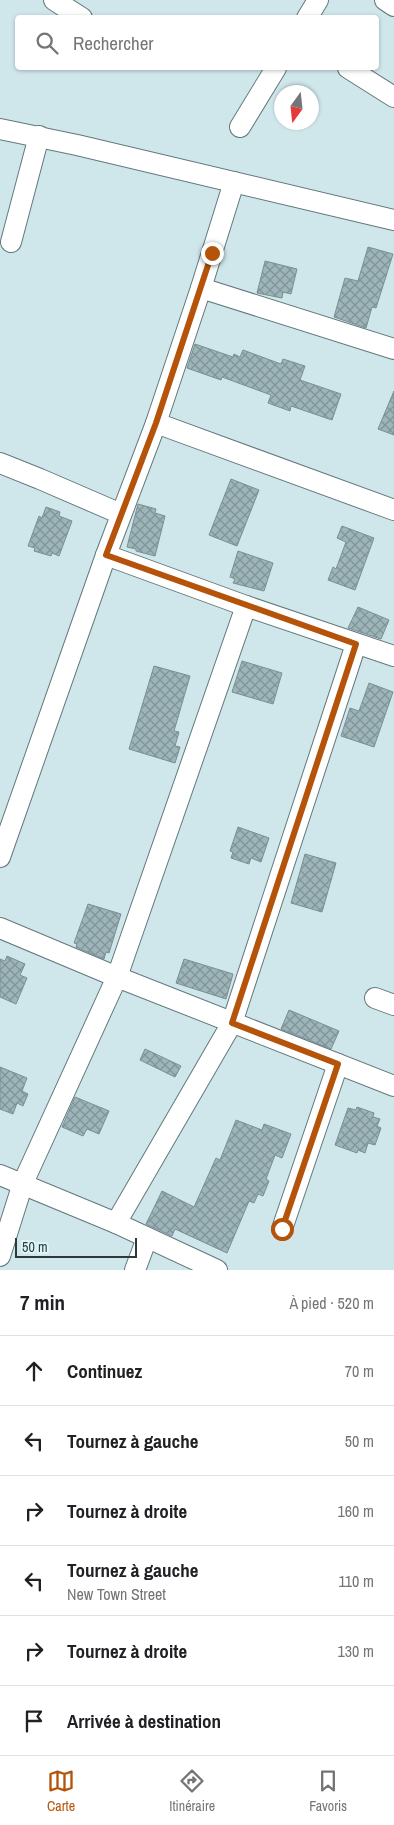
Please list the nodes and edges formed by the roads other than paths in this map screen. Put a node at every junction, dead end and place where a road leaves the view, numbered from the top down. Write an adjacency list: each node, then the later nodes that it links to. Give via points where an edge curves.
1 (54, 0): 5 (street)
2 (318, 0): 6 (street)
3 (385, 0): 4 (street)
4 (394, 6)
5 (77, 15)
6 (309, 15)
7 (275, 70): 10 (street)
8 (351, 70): 9 (street)
9 (394, 97)
10 (240, 126)
11 (0, 129): 12 (street)
12 (39, 136): 13 (street); 15 (street)
13 (234, 182): 14 (street); 16 (street)
14 (394, 220)
15 (11, 242)
16 (201, 288): 17 (street); 18 (street)
17 (394, 349)
18 (156, 423): 20 (street); 21 (street)
19 (0, 463): 21 (street)
20 (394, 510)
21 (122, 514): 22 (street)
22 (106, 555): 23 (street); 26 (street)
23 (246, 606): 24 (street); 28 (street)
24 (356, 644): 25 (street); 29 (street)
25 (394, 656)
26 (0, 856)
27 (0, 928): 28 (street)
28 (117, 977): 29 (street); 33 (street)
29 (232, 1023): 30 (street); 34 (street)
30 (338, 1064): 31 (street); 35 (street)
31 (394, 1086)
32 (0, 1175): 33 (street)
33 (24, 1183): 34 (street); 37 (street)
34 (116, 1223): 36 (street)
35 (282, 1229)
36 (147, 1238): 38 (street); 39 (street)
37 (0, 1256)
38 (134, 1270)
39 (217, 1270)

